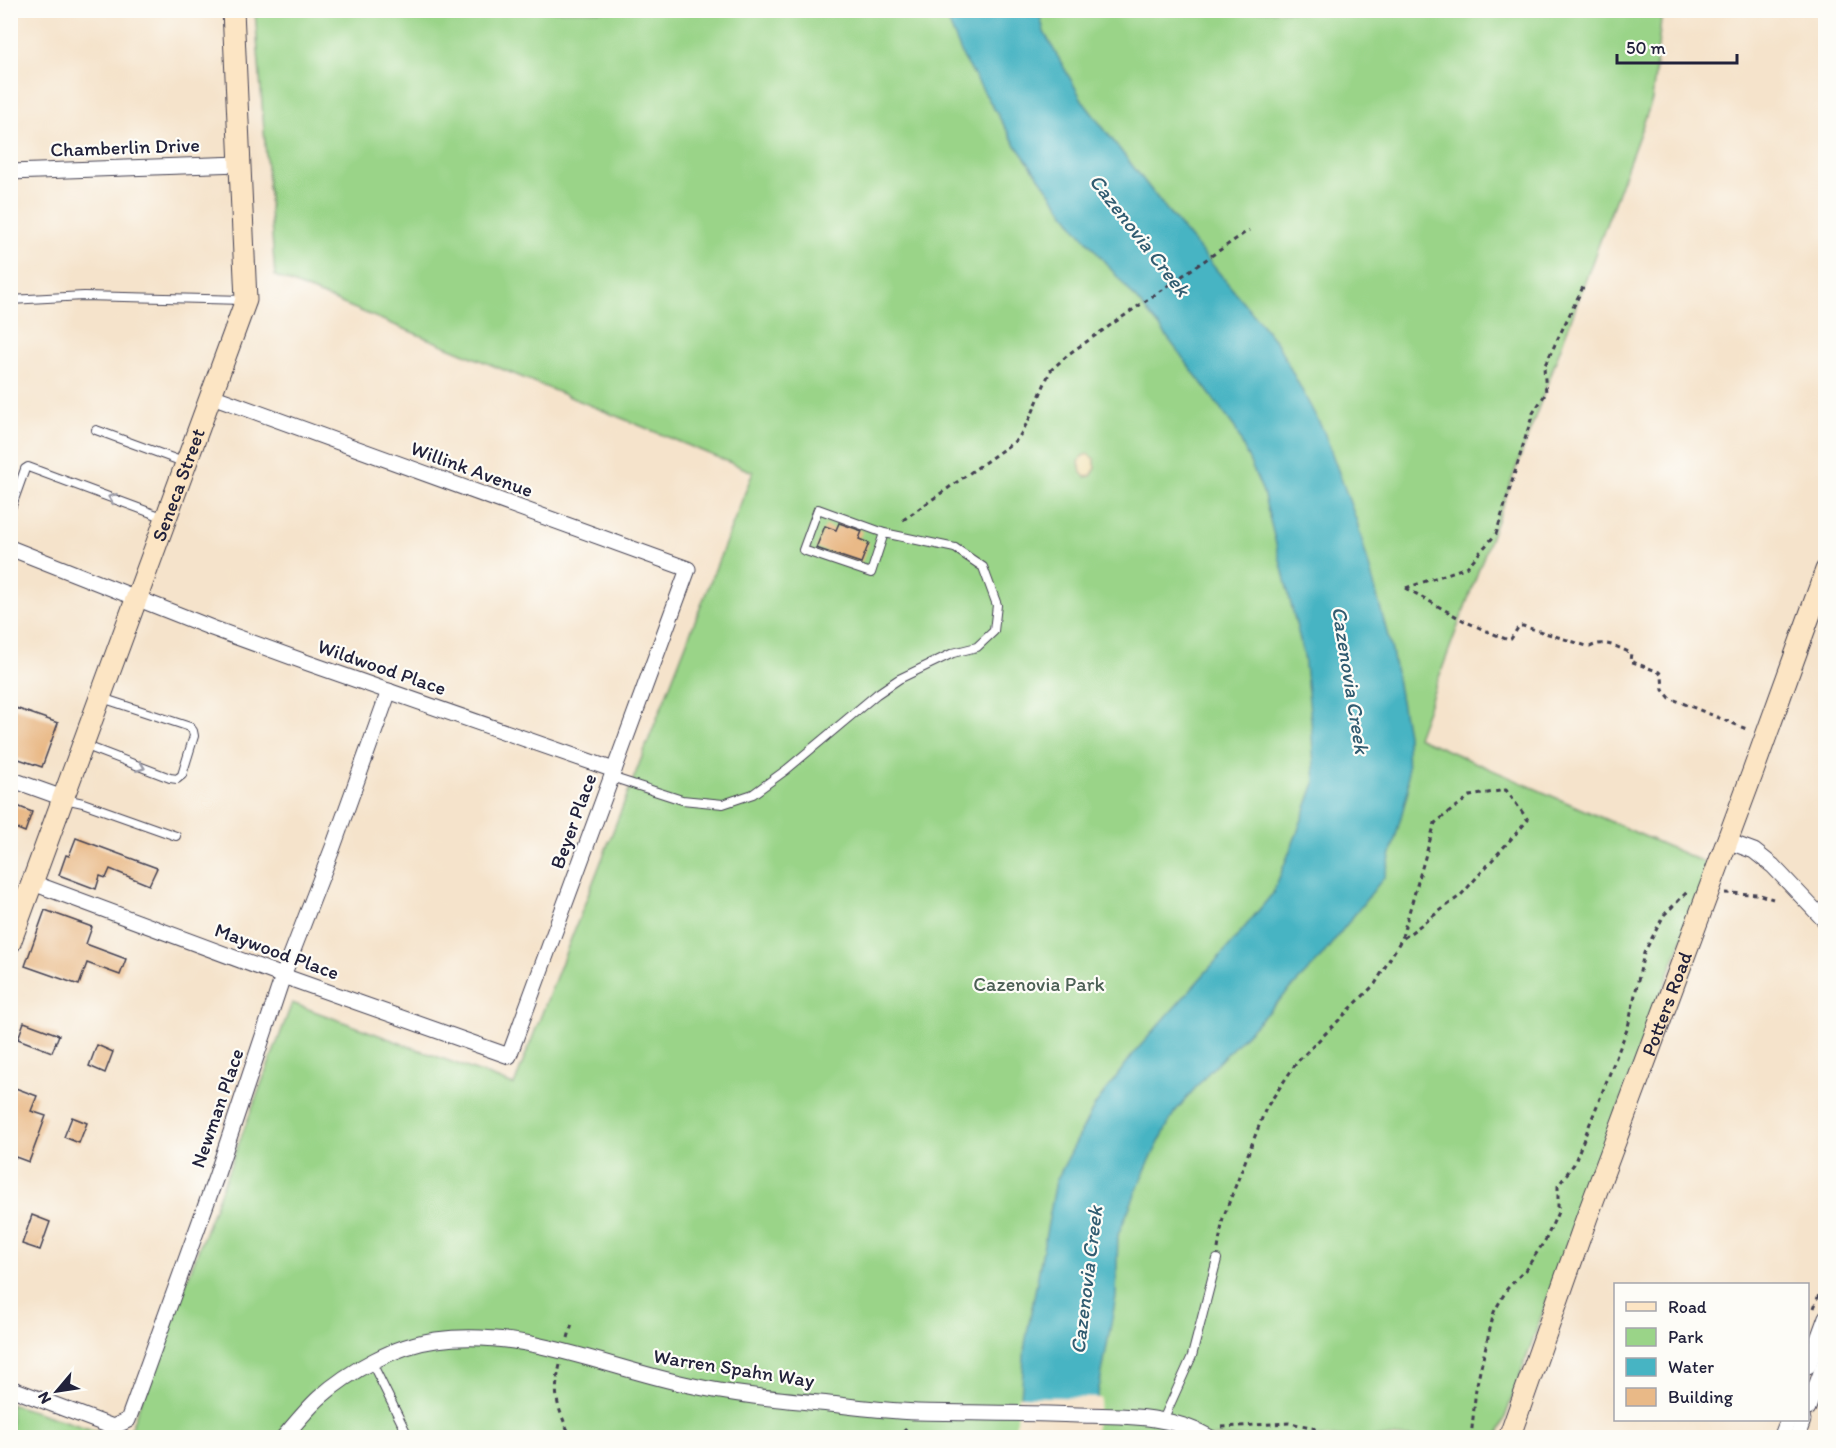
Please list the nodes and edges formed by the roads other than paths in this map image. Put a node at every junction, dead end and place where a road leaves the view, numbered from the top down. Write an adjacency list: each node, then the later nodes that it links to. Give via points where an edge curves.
1 (233, 10): 2 (main road, Seneca Street)
2 (240, 164): 3 (street, Chamberlin Drive); 5 (main road, Seneca Street)
3 (10, 171)
4 (10, 300): 5 (lane, via 84,296)
5 (246, 300): 6 (main road, Seneca Street)
6 (212, 396): 8 (main road, Seneca Street); 15 (street, Willink Avenue, via 688,569)
7 (96, 430): 8 (lane)
8 (187, 464): 10 (main road, Seneca Street)
9 (10, 511): 10 (lane, one-way to 9, via 28,467)
10 (167, 519): 14 (main road, Seneca Street)
11 (884, 533): 11 (lane, via 818,509 803,550 871,573); 19 (lane, Wildwood Place, via 955,548 983,567 997,605 994,631 977,647 953,653 899,679 753,794 723,804 682,800)
12 (10, 548): 14 (street, Wildwood Place)
13 (1826, 570): 23 (main road, Potters Road)
14 (138, 598): 16 (street, Wildwood Place); 17 (main road, Seneca Street)
15 (676, 600): 19 (street, Beyer Place)
16 (389, 692): 19 (street, Wildwood Place); 28 (street, Newman Place)
17 (99, 697): 18 (main road, Seneca Street); 18 (lane, one-way to 17, via 170,778 182,775 194,736 190,727)
18 (82, 744): 21 (main road, Seneca Street)
19 (613, 774): 29 (street, Beyer Place)
20 (10, 779): 21 (street)
21 (63, 798): 22 (lane); 24 (main road, Seneca Street)
22 (176, 836)
23 (1727, 841): 26 (street, via 1754,851 1773,866); 43 (main road, Potters Road)
24 (33, 883): 25 (main road, Seneca Street); 28 (street, Maywood Place)
25 (16, 909): 27 (main road, Seneca Street)
26 (1826, 922)
27 (10, 943)
28 (283, 976): 29 (street, Maywood Place); 35 (street, Newman Place, via 128,1420 112,1427)
29 (509, 1056)
30 (1216, 1259): 37 (lane, via 1192,1356)
31 (1818, 1316): 33 (street)
32 (1826, 1359): 36 (street)
33 (1809, 1361)
34 (372, 1363): 37 (street, Warren Spahn Way, via 411,1344 501,1338 564,1350 690,1386 747,1395 915,1412); 41 (street, Warren Spahn Way, via 342,1378); 42 (lane)
35 (10, 1388)
36 (1809, 1398)
37 (1163, 1420): 40 (street, Warren Spahn Way)
38 (1787, 1421): 44 (street)
39 (1802, 1421): 45 (street)
40 (1214, 1433)
41 (283, 1437)
42 (410, 1437)
43 (1509, 1437)
44 (1781, 1437)
45 (1797, 1437)

